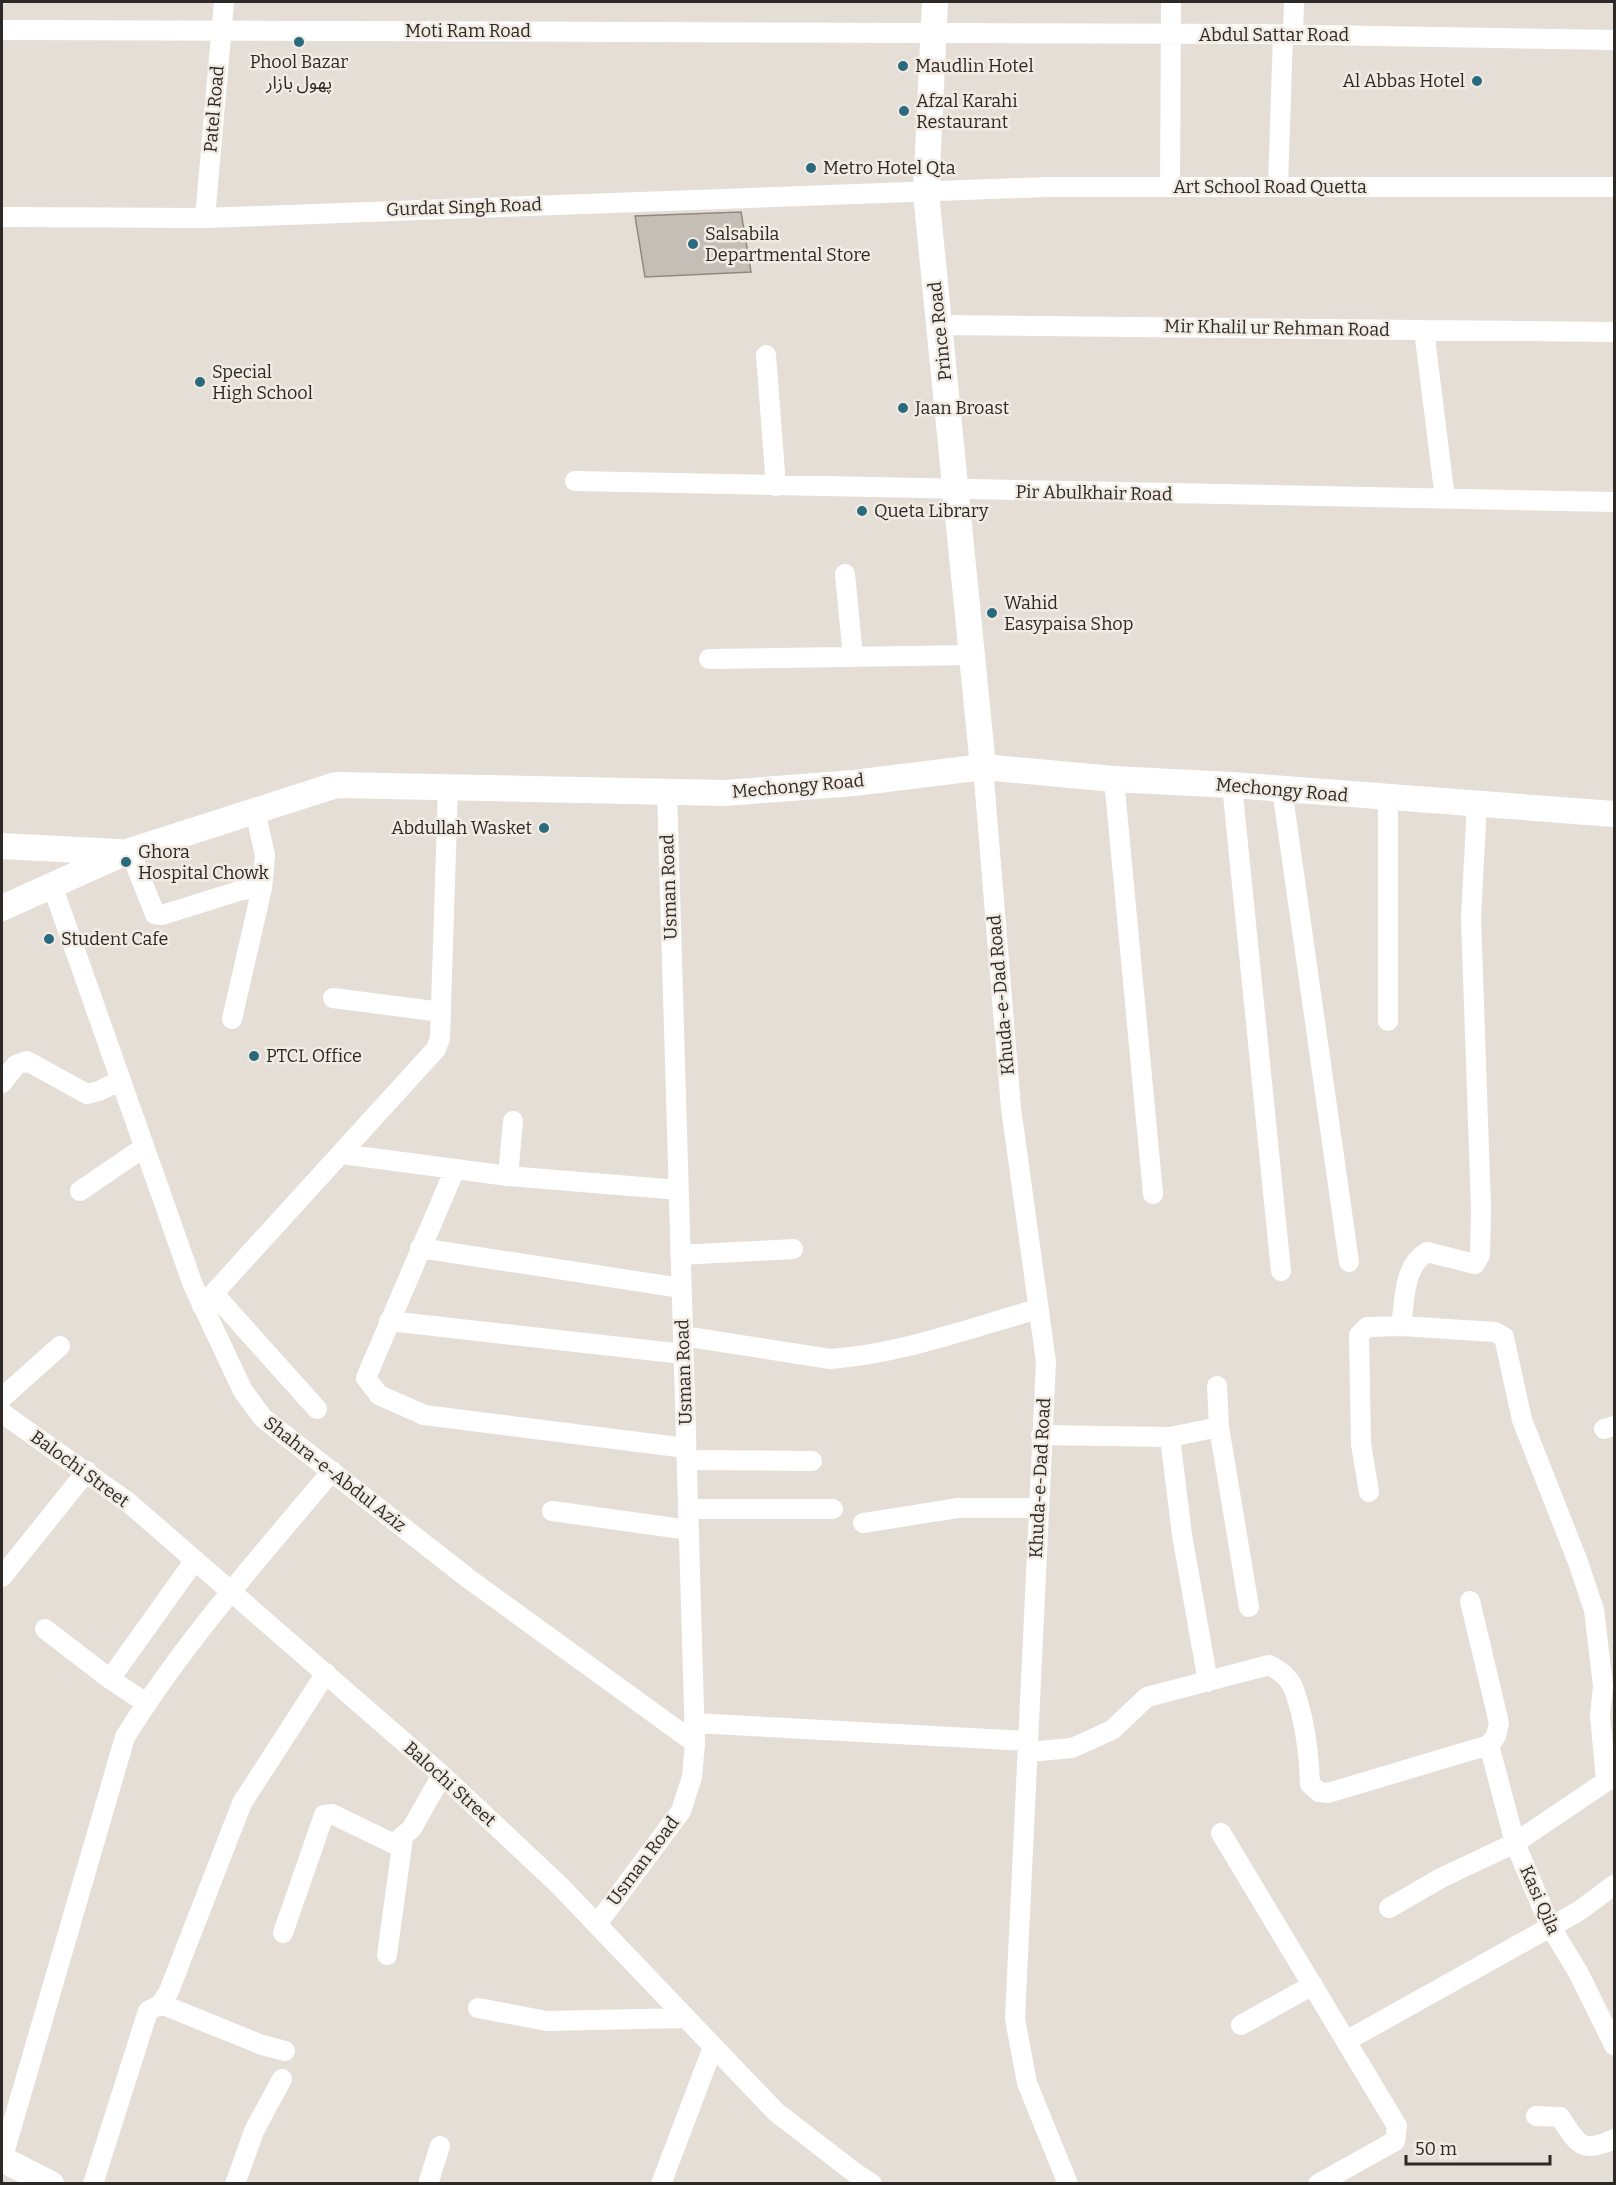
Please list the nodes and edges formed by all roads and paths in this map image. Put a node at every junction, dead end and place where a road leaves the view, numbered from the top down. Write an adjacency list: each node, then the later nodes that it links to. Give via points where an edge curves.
1 (224, 2): 5 (street, Patel Road)
2 (935, 2): 7 (street, Prince Road)
3 (1171, 2): 8 (street)
4 (1294, 2): 9 (street)
5 (221, 29): 6 (street, Moti Ram Road); 7 (street, Moti Ram Road); 16 (street, Patel Road)
6 (2, 30)
7 (934, 34): 8 (street, Abdul Sattar Road); 14 (street, Prince Road)
8 (1169, 34): 9 (street, Abdul Sattar Road); 11 (street)
9 (1288, 34): 10 (street, Abdul Sattar Road); 12 (street)
10 (1614, 40)
11 (1170, 187): 12 (street, Art School Road Quetta); 14 (street, Art School Road Quetta)
12 (1278, 187): 13 (street, Art School Road Quetta)
13 (1614, 187)
14 (926, 192): 16 (street, Gurdat Singh Road); 17 (street, Prince Road)
15 (2, 217): 16 (street, Gurdat Singh Road)
16 (205, 218)
17 (939, 325): 18 (street, Mir Khalil ur Rehman Road); 23 (street, Prince Road)
18 (1424, 330): 19 (street, Mir Khalil ur Rehman Road); 24 (street)
19 (1614, 332)
20 (766, 355): 22 (street)
21 (574, 481): 22 (street, Pir Abulkhair Road)
22 (776, 486): 23 (street, Pir Abulkhair Road)
23 (955, 490): 24 (street, Pir Abulkhair Road); 27 (street, Prince Road)
24 (1445, 499): 25 (street, Pir Abulkhair Road)
25 (1614, 502)
26 (845, 574): 28 (street)
27 (972, 655): 28 (street); 30 (street, Prince Road)
28 (853, 657): 29 (street)
29 (709, 659)
30 (983, 766): 31 (street, Mechongy Road); 35 (street, Mechongy Road, via 854,783 725,793); 66 (street, Khuda-e-Dad Road, via 1011,1108)
31 (1114, 779): 32 (street, Mechongy Road); 58 (street)
32 (1232, 785): 34 (street, Mechongy Road); 63 (street)
33 (448, 788): 35 (street, Mechongy Road); 38 (street, Mechongy Road, via 336,784); 46 (street)
34 (1282, 789): 36 (street, Mechongy Road); 62 (street)
35 (666, 791): 56 (street, Usman Road)
36 (1388, 799): 37 (street, Mechongy Road); 48 (street)
37 (1477, 803): 39 (street, Mechongy Road); 68 (street, via 1471,918 1480,1256 1474,1264 1427,1251 1416,1258 1410,1267)
38 (255, 811): 41 (street, Mechongy Road); 43 (street, via 265,855)
39 (1614, 814)
40 (2, 846): 41 (street)
41 (127, 852): 42 (street, Mechongy Road); 43 (street, via 156,914)
42 (52, 885): 44 (street, Mechongy Road); 49 (street, Shahra-e-Abdul Aziz)
43 (262, 888): 47 (street)
44 (2, 908)
45 (333, 998): 46 (street)
46 (441, 1012): 53 (street, via 436,1049)
47 (232, 1019)
48 (1388, 1021)
49 (121, 1080): 50 (street, via 87,1094 27,1061 16,1065); 52 (street, Shahra-e-Abdul Aziz)
50 (2, 1083)
51 (513, 1121): 55 (street)
52 (142, 1148): 57 (street); 65 (street, Shahra-e-Abdul Aziz)
53 (342, 1154): 54 (street); 65 (street)
54 (455, 1169): 55 (street); 59 (street)
55 (508, 1176): 56 (street)
56 (679, 1190): 61 (street, Usman Road)
57 (80, 1191)
58 (1153, 1194)
59 (420, 1248): 64 (street); 67 (street)
60 (793, 1249): 61 (street)
61 (680, 1255): 64 (street, Usman Road)
62 (1349, 1262)
63 (1281, 1271)
64 (681, 1287): 69 (street, Usman Road)
65 (208, 1300): 73 (street); 81 (street, Shahra-e-Abdul Aziz, via 243,1391 263,1418)
66 (1038, 1309): 69 (street, via 882,1352 841,1358); 76 (street, Khuda-e-Dad Road, via 1046,1362)
67 (389, 1321): 69 (street, via 531,1339); 78 (street, via 366,1378 379,1395 424,1415)
68 (1401, 1326): 82 (street, via 1367,1328 1359,1335 1361,1444); 104 (street, via 1495,1332 1503,1337 1522,1420 1593,1610 1603,1686 1600,1715)
69 (683, 1345): 78 (street, Usman Road)
70 (60, 1346): 72 (street)
71 (1216, 1386): 75 (street)
72 (2, 1398)
73 (317, 1409)
74 (2, 1413): 80 (street, Balochi Street)
75 (1219, 1427): 77 (street); 93 (street)
76 (1041, 1435): 77 (street); 83 (street, Khuda-e-Dad Road)
77 (1170, 1437): 97 (street, via 1182,1535)
78 (686, 1454): 79 (street); 84 (street, Usman Road)
79 (812, 1461)
80 (87, 1471): 89 (street, Balochi Street); 90 (street)
81 (332, 1471): 91 (street); 100 (street, Shahra-e-Abdul Aziz, via 469,1579)
82 (1370, 1492)
83 (1038, 1508): 87 (street, via 957,1508); 101 (street, Khuda-e-Dad Road)
84 (688, 1509): 85 (street); 88 (street, Usman Road)
85 (833, 1509)
86 (552, 1512): 88 (street)
87 (863, 1523)
88 (689, 1530): 99 (street, Usman Road)
89 (195, 1560): 91 (street, Balochi Street); 96 (street)
90 (2, 1577)
91 (232, 1591): 95 (street, Balochi Street); 98 (street)
92 (1470, 1601): 102 (street, via 1500,1723)
93 (1249, 1607)
94 (45, 1629): 96 (street)
95 (326, 1673): 103 (street, Balochi Street); 115 (street, via 242,1803)
96 (110, 1679): 98 (street)
97 (1208, 1682): 101 (street, via 1147,1697 1112,1730 1072,1748); 102 (street, via 1269,1665 1281,1670 1292,1685 1309,1757 1310,1784 1319,1792 1328,1793)
98 (146, 1703): 128 (street, via 125,1737)
99 (694, 1724): 100 (street, Usman Road); 101 (street)
100 (695, 1743): 110 (street, Usman Road, via 692,1778 681,1811)
101 (1028, 1746): 135 (street, Khuda-e-Dad Road, via 1015,2019 1027,2084)
102 (1489, 1746): 107 (street, Kasi Qila)
103 (442, 1775): 106 (street); 110 (street, Balochi Street)
104 (1610, 1778): 107 (street)
105 (1221, 1833): 114 (street)
106 (403, 1838): 112 (street, via 394,1844 332,1814 324,1815); 113 (street)
107 (1515, 1843): 109 (street); 111 (street, Kasi Qila)
108 (1614, 1885): 111 (street, via 1579,1911)
109 (1389, 1908)
110 (597, 1924): 118 (street, Balochi Street)
111 (1550, 1926): 117 (street, Kasi Qila); 120 (street)
112 (283, 1933)
113 (387, 1954)
114 (1313, 1985): 119 (street); 120 (street)
115 (161, 2004): 123 (street); 130 (street, via 148,2011)
116 (478, 2008): 118 (street, via 548,2021)
117 (1607, 2011): 121 (street, Kasi Qila)
118 (685, 2018): 122 (street, Balochi Street)
119 (1241, 2025)
120 (1346, 2041): 136 (street, via 1397,2126 1395,2141)
121 (1614, 2045)
122 (714, 2047): 133 (street); 134 (street, Balochi Street, via 776,2112)
123 (285, 2051)
124 (282, 2079): 131 (street, via 254,2131)
125 (1536, 2116): 126 (street, via 1560,2117 1579,2145 1590,2148)
126 (1614, 2139)
127 (440, 2146): 132 (street)
128 (2, 2159): 129 (street)
129 (51, 2184)
130 (93, 2184)
131 (235, 2184)
132 (428, 2184)
133 (662, 2184)
134 (872, 2184)
135 (1068, 2184)
136 (1318, 2184)

